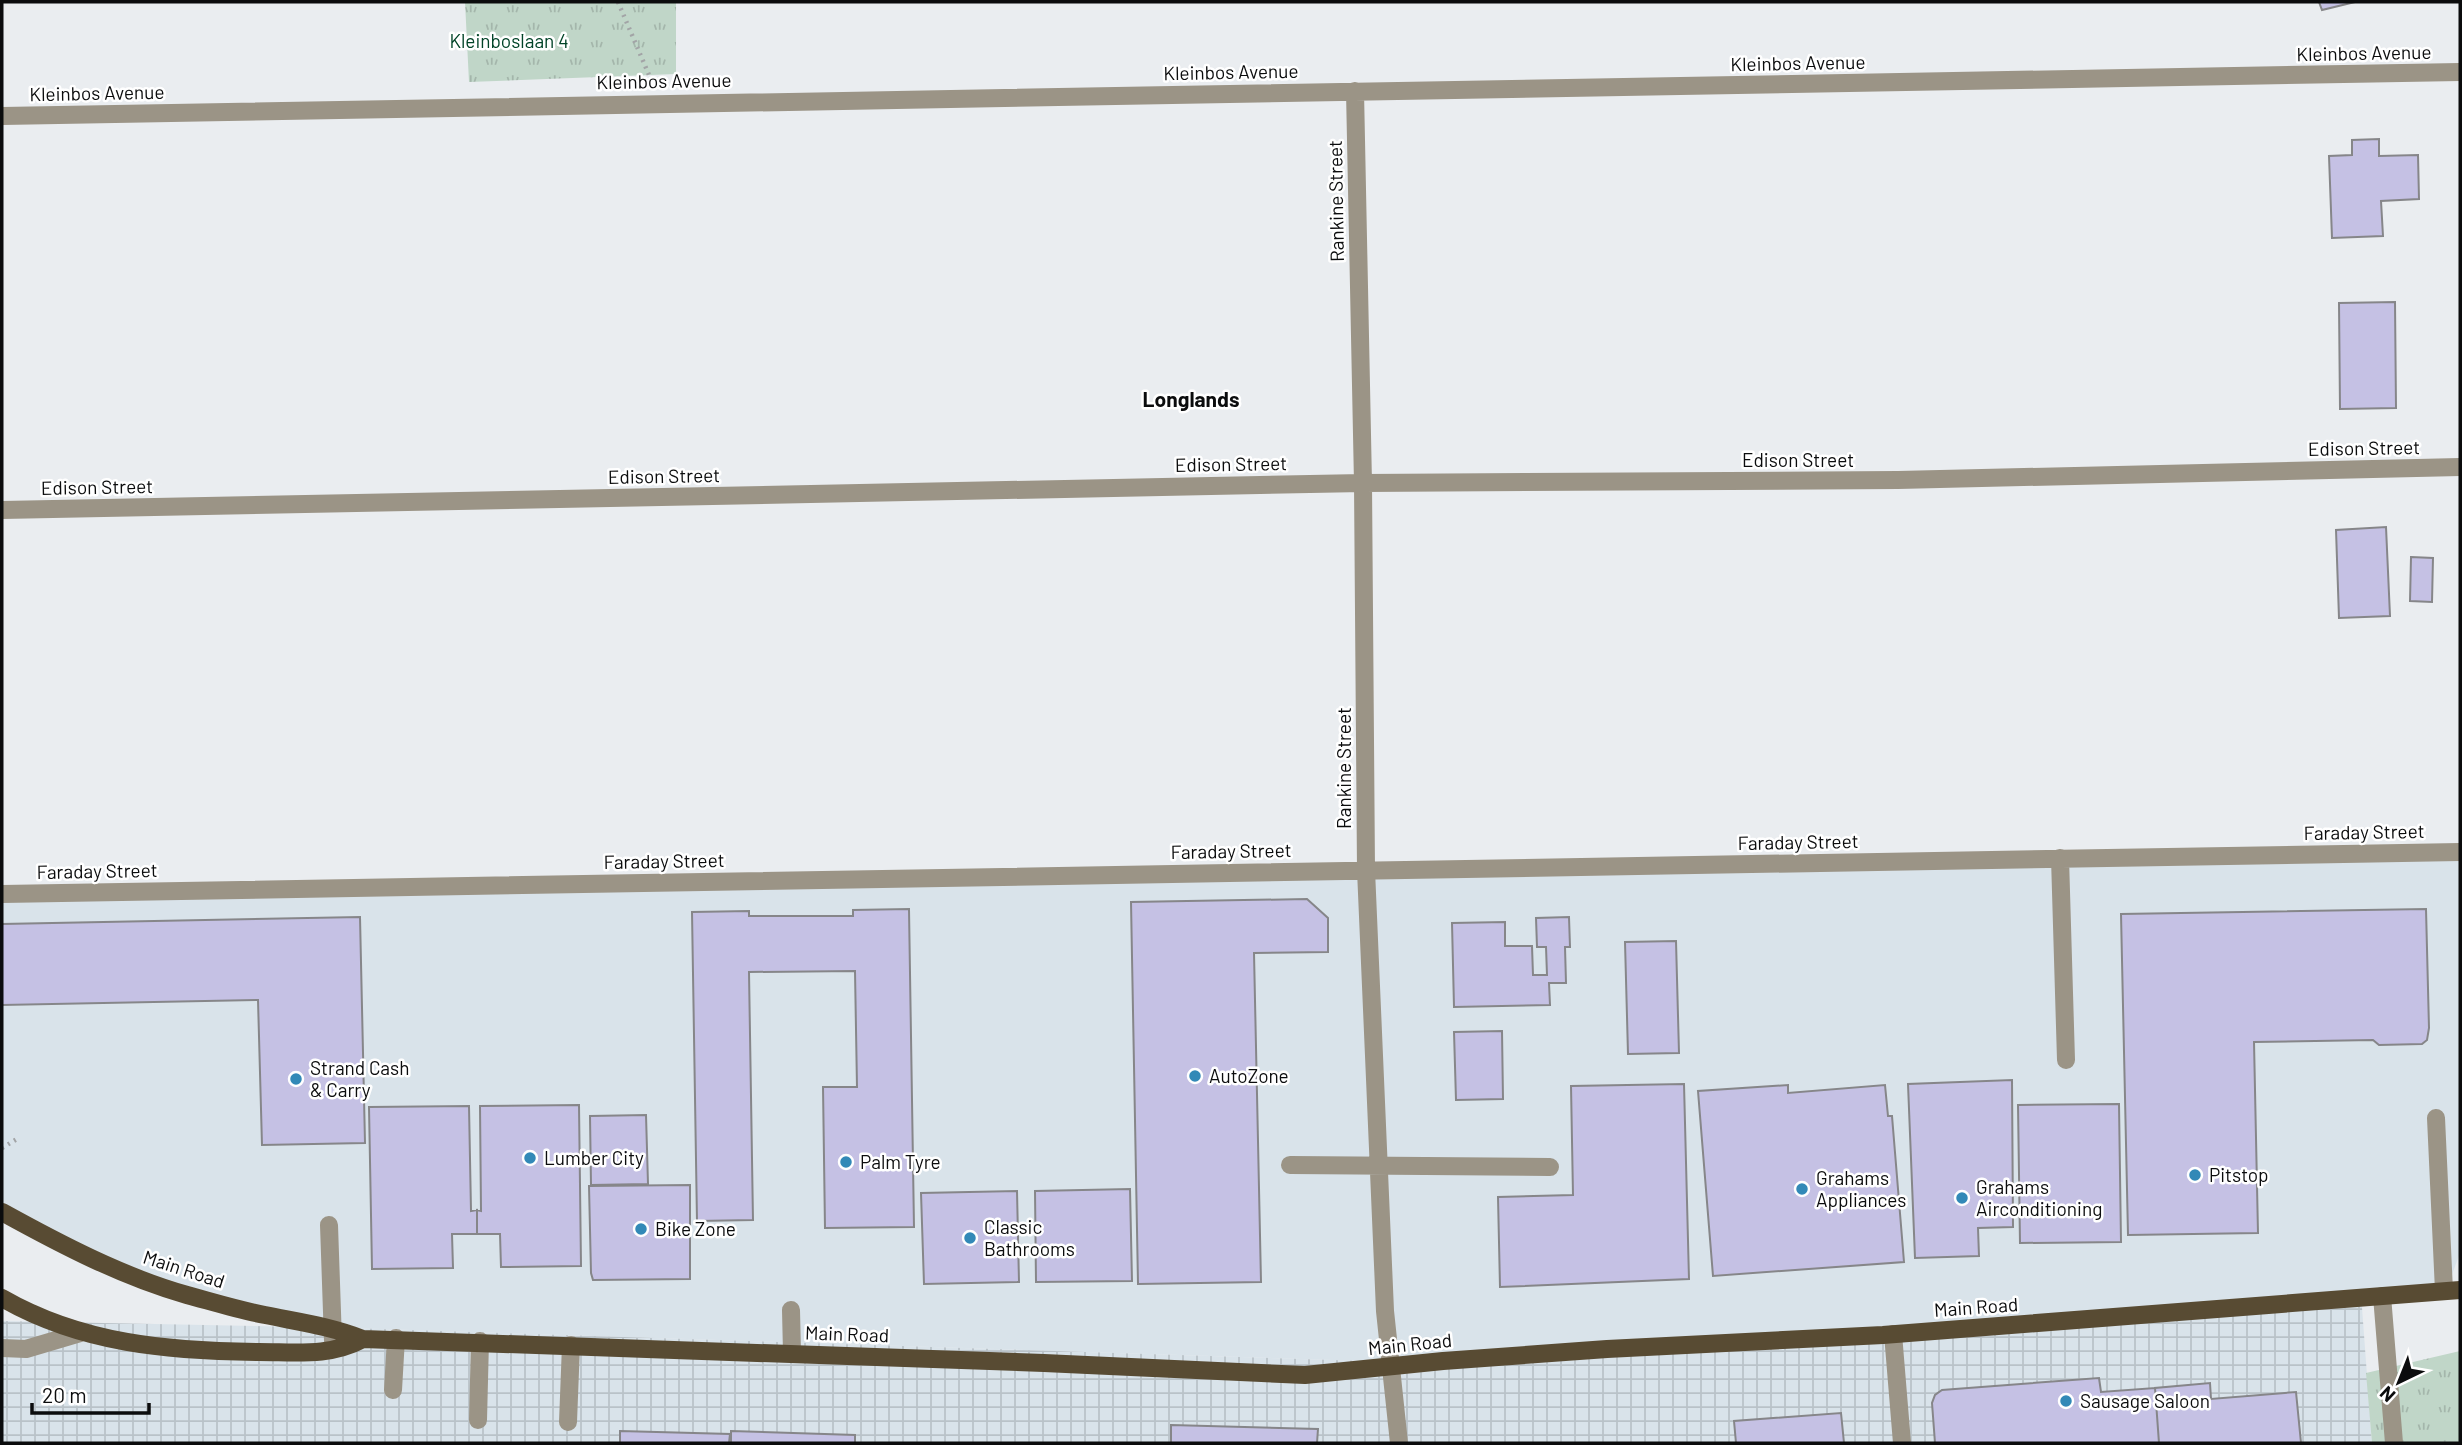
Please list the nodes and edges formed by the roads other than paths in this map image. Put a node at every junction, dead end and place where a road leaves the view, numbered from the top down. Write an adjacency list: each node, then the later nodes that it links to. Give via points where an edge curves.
1 (2460, 72): 2 (street, Kleinbos Avenue)
2 (1355, 91): 3 (street, Kleinbos Avenue); 5 (street, Rankine Street)
3 (2, 116)
4 (2460, 467): 5 (street, Edison Street, via 1898,480)
5 (1363, 483): 6 (street, Edison Street); 9 (street, Rankine Street)
6 (2, 510)
7 (2460, 852): 8 (street, Faraday Street)
8 (2060, 858): 9 (street, Faraday Street); 11 (street)
9 (1366, 870): 10 (street, Faraday Street); 13 (street, Rankine Street)
10 (2, 894)
11 (2066, 1060)
12 (2436, 1118): 18 (street)
13 (1379, 1164): 14 (street); 15 (street); 32 (street, Rankine Street)
14 (1290, 1166)
15 (1550, 1167)
16 (2, 1212): 22 (main road, Main Road, via 116,1268 183,1294)
17 (329, 1225): 22 (street)
18 (2452, 1291): 19 (main road, Main Road)
19 (2382, 1296): 24 (main road, Main Road); 38 (street)
20 (2, 1298): 23 (main road, Main Road)
21 (791, 1310): 31 (street)
22 (333, 1327): 26 (main road, Main Road); 30 (street)
23 (80, 1333): 29 (street, via 26,1349); 30 (main road, Main Road, via 164,1349)
24 (1893, 1334): 32 (main road, Main Road, via 1593,1350); 37 (street)
25 (396, 1338): 26 (main road, Main Road); 27 (main road, Main Road); 33 (street)
26 (363, 1339): 30 (main road, Main Road)
27 (480, 1341): 28 (main road, Main Road); 34 (street)
28 (571, 1345): 31 (main road, Main Road); 35 (street)
29 (2, 1348)
30 (333, 1352)
31 (792, 1353): 32 (main road, Main Road, via 1305,1375)
32 (1391, 1367): 36 (street, Rankine Street)
33 (393, 1390)
34 (478, 1419)
35 (568, 1422)
36 (1399, 1443)
37 (1902, 1443)
38 (2394, 1443)

